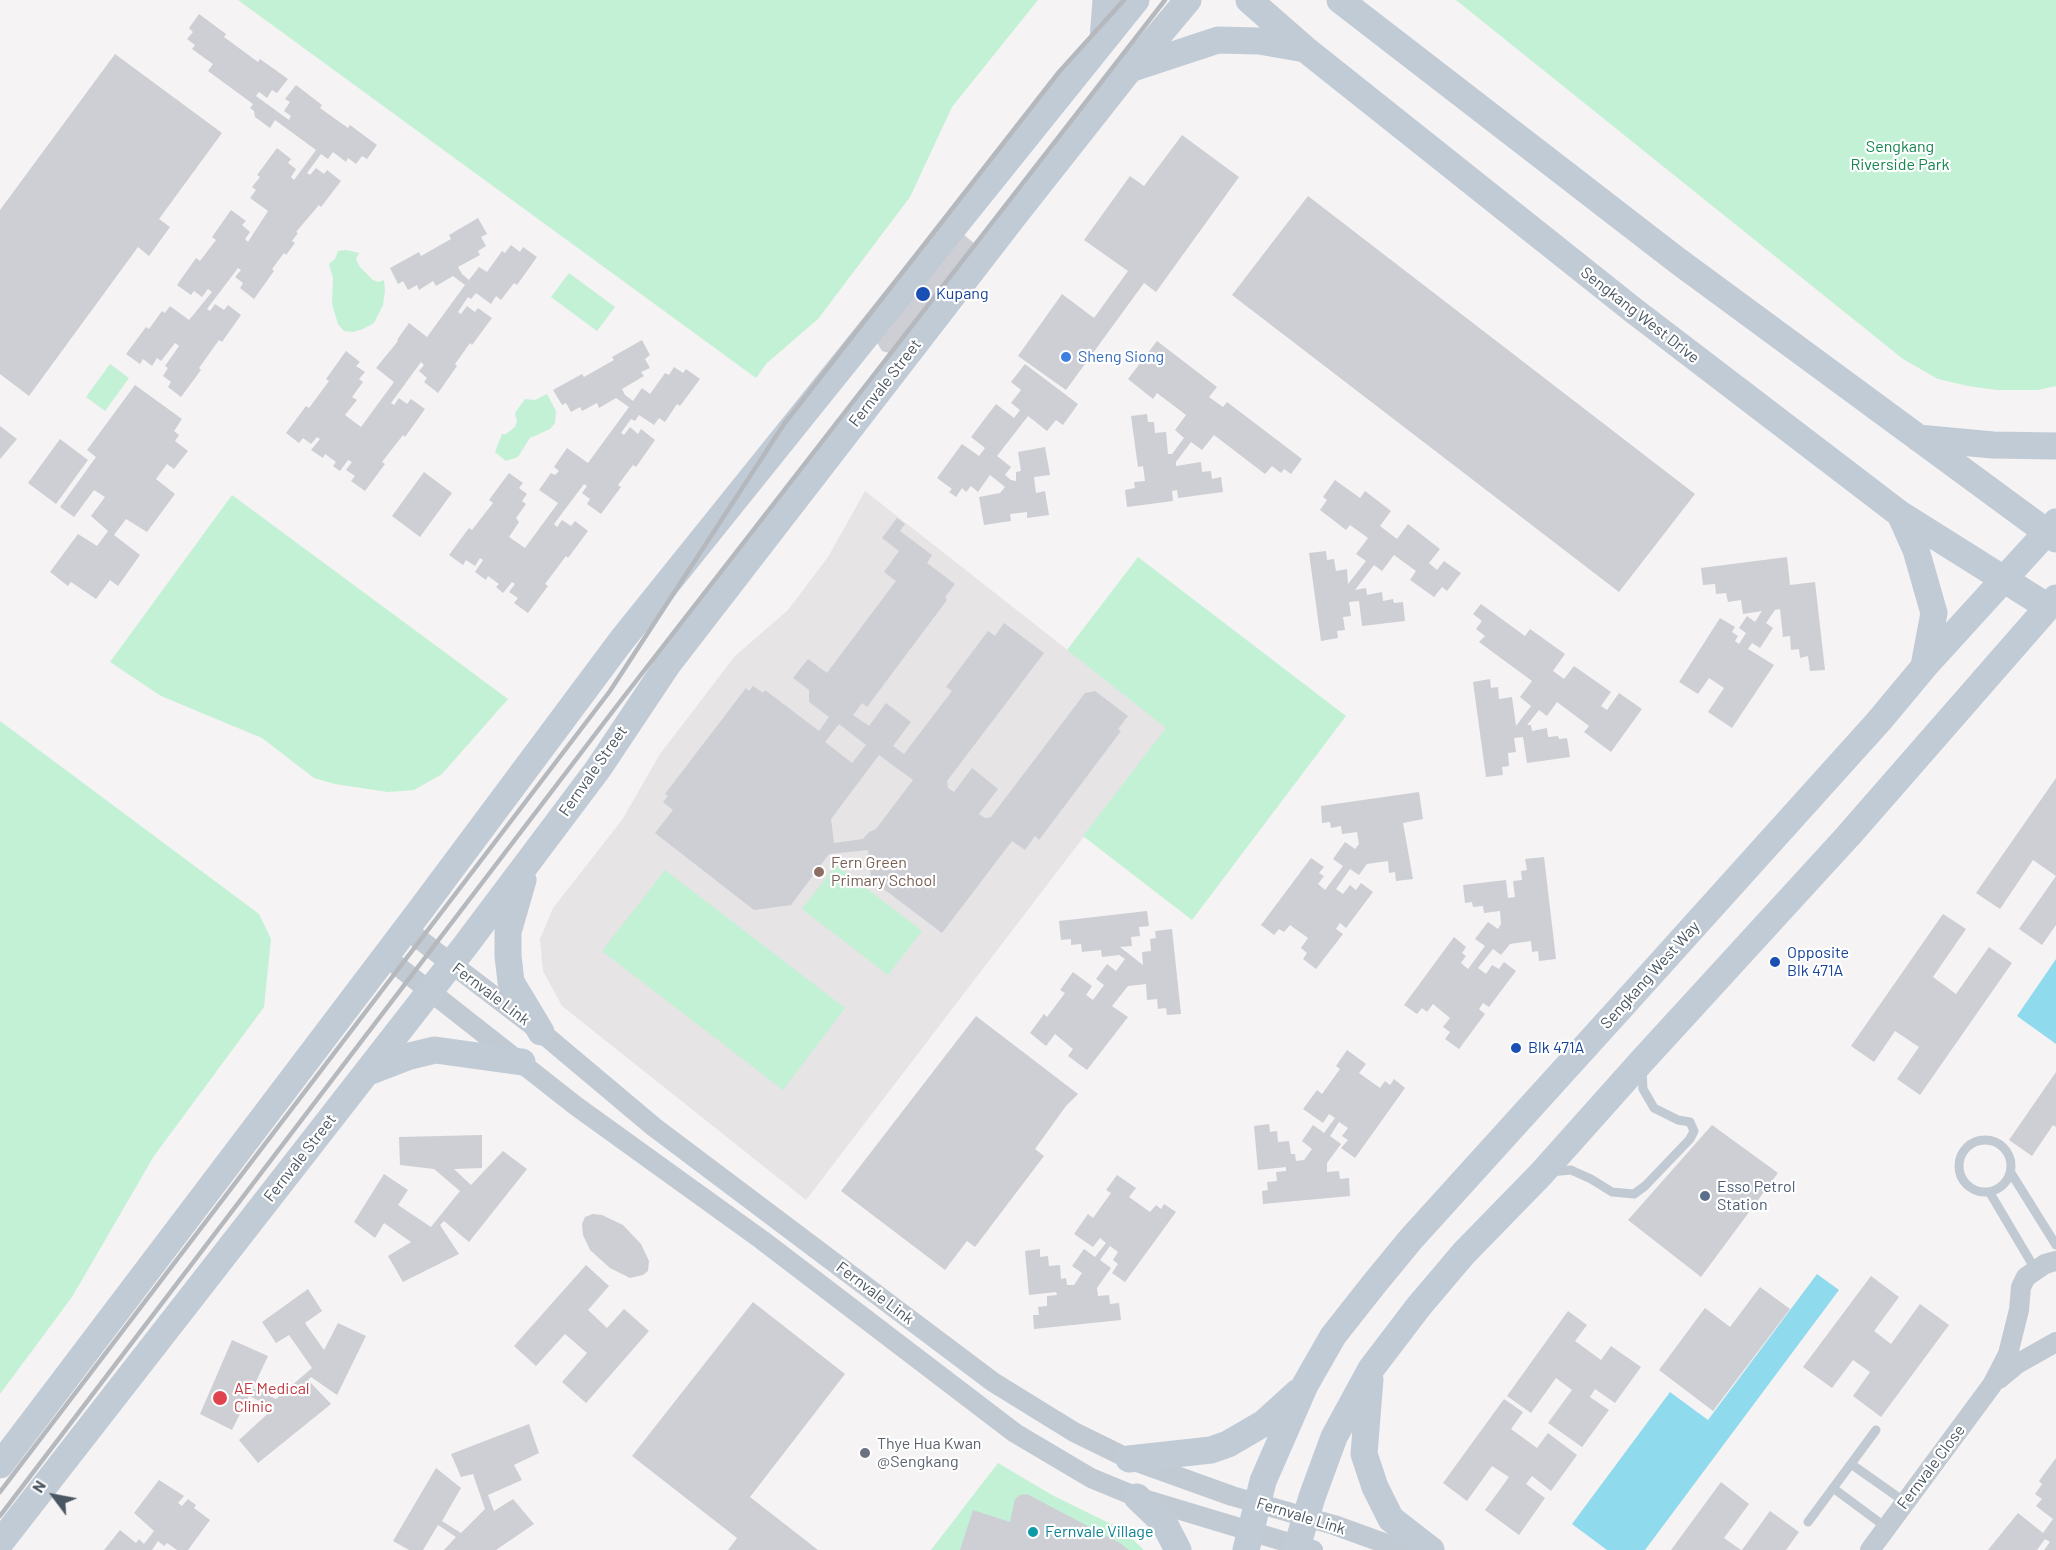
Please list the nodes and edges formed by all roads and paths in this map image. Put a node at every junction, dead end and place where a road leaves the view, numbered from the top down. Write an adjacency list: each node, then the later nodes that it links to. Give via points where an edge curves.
1 (1106, 0): 6 (main road)
2 (1136, 0): 6 (main road)
3 (1188, 0): 8 (main road, Fernvale Street)
4 (1249, 0): 7 (main road, Sengkang West Drive)
5 (1340, 0): 9 (main road, via 1678,261)
6 (1102, 40): 17 (main road, via 621,641)
7 (1305, 49): 8 (main road, via 1259,41 1218,40); 11 (main road, Sengkang West Drive, via 1633,310)
8 (1130, 69): 16 (main road, Fernvale Street, via 668,664 598,769)
9 (1917, 438): 10 (main road); 12 (main road)
10 (2056, 446)
11 (1900, 514): 13 (main road, Sengkang West Drive); 15 (main road, via 1916,550 1934,613)
12 (2053, 531): 13 (main road, Sengkang West Way)
13 (2004, 579): 14 (main road, Sengkang West Drive); 15 (main road, Sengkang West Way)
14 (2052, 603): 23 (main road, via 1848,836)
15 (1924, 667): 33 (main road, Sengkang West Way, via 1411,1239 1333,1336)
16 (529, 858): 19 (main road, Fernvale Street); 21 (main road, via 508,932 508,956 511,982)
17 (406, 930): 18 (main road); 19 (street, Fernvale Link)
18 (385, 956): 20 (street, Fernvale Link); 38 (main road)
19 (451, 964): 20 (main road, Fernvale Street); 21 (street, Fernvale Link)
20 (429, 990): 22 (street, Fernvale Link); 24 (main road, Fernvale Street)
21 (541, 1032): 36 (street, Fernvale Link, via 654,1126 993,1382 1074,1432)
22 (522, 1062): 24 (main road, via 435,1050); 40 (street, Fernvale Link, via 1015,1433 1091,1478)
23 (1641, 1062): 26 (main road); 26 (lane, via 1643,1089 1654,1108 1690,1122 1694,1131 1690,1139 1634,1194 1612,1192 1570,1170)
24 (366, 1073): 47 (main road, Fernvale Street)
25 (2011, 1173): 27 (lane, via 2003,1186); 27 (lane, via 2011,1158 2002,1145 1988,1139 1973,1142 1962,1152 1958,1167 1963,1182 1975,1191); 28 (lane)
26 (1541, 1174): 32 (main road, via 1464,1253)
27 (1990, 1193): 30 (lane)
28 (2056, 1245)
29 (2056, 1261): 30 (street)
30 (2035, 1269): 34 (street, Fernvale Close, via 2021,1287 2008,1354)
31 (2056, 1342): 34 (street, Fernvale Close, via 2017,1364)
32 (1371, 1369): 43 (main road, via 1334,1437); 51 (main road, via 1364,1454 1390,1519)
33 (1305, 1385): 36 (main road, via 1264,1423 1228,1444 1211,1450); 42 (main road, Sengkang West Way, via 1263,1481)
34 (1992, 1385): 41 (street, Fernvale Close)
35 (1876, 1430): 37 (lane)
36 (1129, 1459): 42 (street, Fernvale Link)
37 (1851, 1464): 39 (lane); 41 (lane)
38 (0, 1465)
39 (1833, 1488): 44 (lane); 45 (lane)
40 (1137, 1497): 46 (street, Fernvale Link); 49 (main road, via 1164,1523)
41 (1905, 1502): 45 (street, Fernvale Close)
42 (1258, 1503): 43 (street, Fernvale Link); 46 (main road, Sengkang West Way)
43 (1306, 1517): 48 (main road); 50 (street, Fernvale Link)
44 (1808, 1522)
45 (1887, 1528): 52 (street, Fernvale Close)
46 (1249, 1540): 48 (street, Fernvale Link)
47 (0, 1543)
48 (1302, 1548)
49 (1178, 1550)
50 (1403, 1550)
51 (1431, 1550)
52 (1870, 1550)

